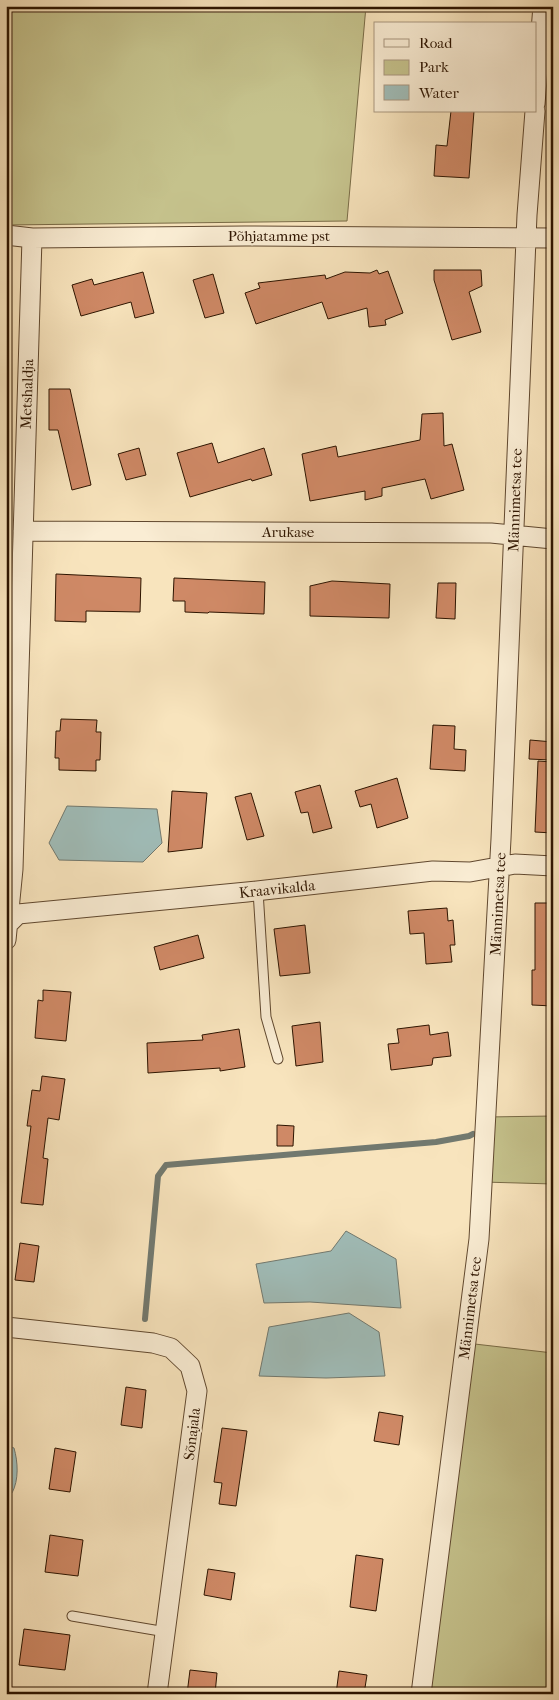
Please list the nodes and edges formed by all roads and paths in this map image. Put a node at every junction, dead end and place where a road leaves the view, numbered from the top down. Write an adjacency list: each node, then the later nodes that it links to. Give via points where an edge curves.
1 (543, 6): 2 (street)
2 (536, 92)
3 (535, 112): 6 (street, Männimetsa tee)
4 (6, 235): 5 (street, Põhjatamme pst)
5 (32, 238): 6 (street, Põhjatamme pst); 8 (street, Metshaldja)
6 (526, 238): 7 (street, Põhjatamme pst); 9 (street, Männimetsa tee)
7 (553, 238)
8 (22, 530): 9 (street, Arukase, via 481,533); 14 (street, Metshaldja, via 14,869)
9 (514, 536): 10 (street, Arukase); 12 (street, Männimetsa tee)
10 (553, 538)
11 (553, 866): 12 (street, Kraavikalda, via 515,864)
12 (500, 867): 13 (street, Kraavikalda, via 470,872 433,871); 20 (street, Männimetsa tee, via 479,1239)
13 (258, 891): 14 (street, Kraavikalda, via 18,914); 15 (lane, via 266,1017)
14 (7, 930)
15 (278, 1058)
16 (6, 1327): 18 (street, Sõnajala, via 153,1343 171,1348 190,1366 197,1391)
17 (72, 1616): 18 (lane)
18 (166, 1632): 19 (street, Sõnajala)
19 (157, 1694)
20 (421, 1694)

